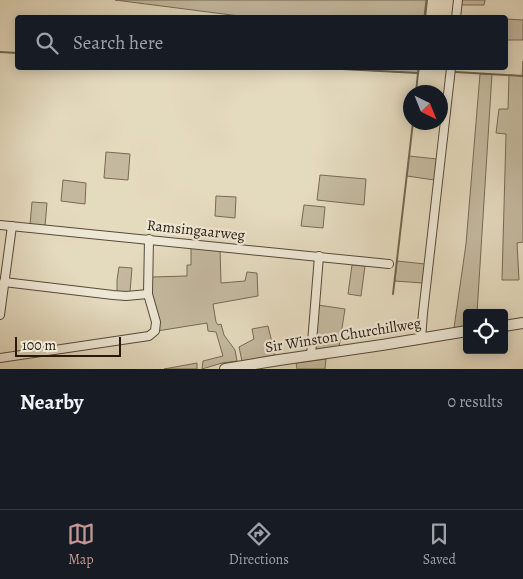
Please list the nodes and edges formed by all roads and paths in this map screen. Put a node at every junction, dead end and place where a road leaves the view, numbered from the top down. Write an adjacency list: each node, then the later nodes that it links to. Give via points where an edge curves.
1 (458, 0): 2 (street)
2 (456, 15)
3 (450, 70): 15 (street)
4 (0, 225): 5 (street, Ramsingaarweg)
5 (12, 226): 6 (street, Ramsingaarweg); 9 (street)
6 (149, 239): 7 (street, Ramsingaarweg); 10 (street)
7 (319, 256): 8 (street, Ramsingaarweg); 16 (street)
8 (389, 264)
9 (4, 282): 10 (street, via 113,295); 11 (street)
10 (148, 294): 17 (street, via 156,322 149,336)
11 (0, 315)
12 (523, 323): 13 (street)
13 (508, 325)
14 (463, 332): 15 (street, Sir Winston Churchillweg)
15 (421, 339): 16 (street, Sir Winston Churchillweg)
16 (311, 355): 18 (street, Sir Winston Churchillweg)
17 (0, 358)
18 (225, 369)

